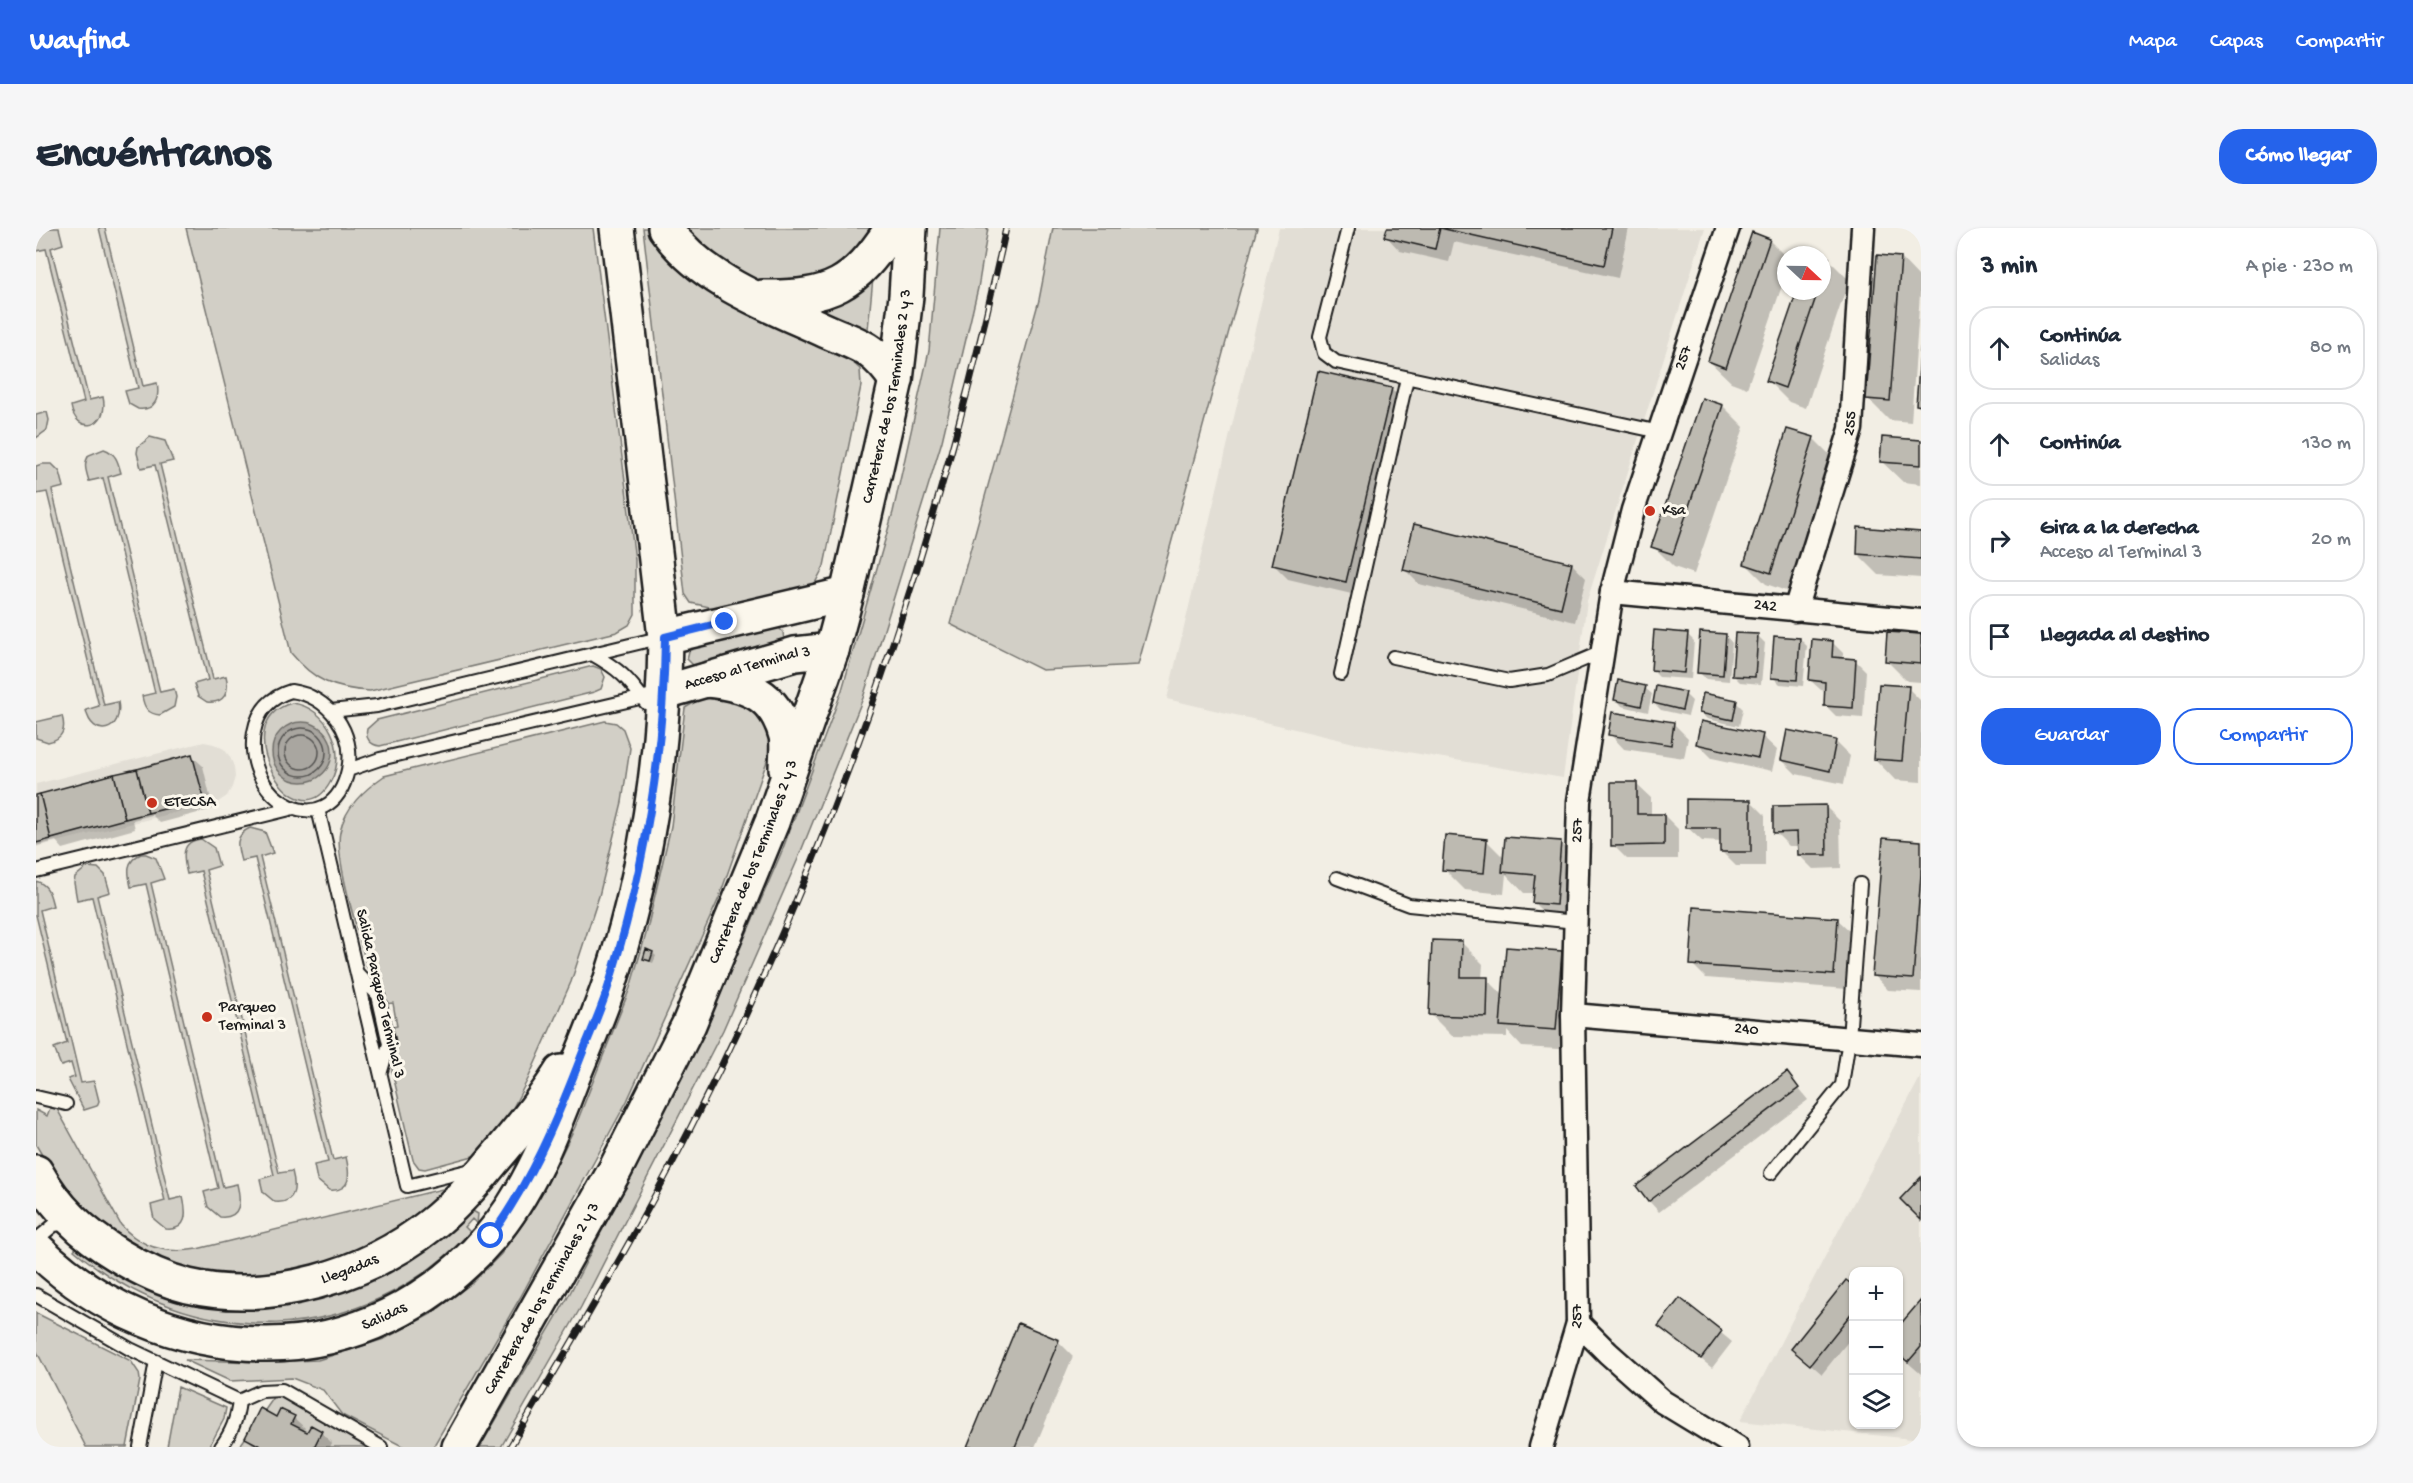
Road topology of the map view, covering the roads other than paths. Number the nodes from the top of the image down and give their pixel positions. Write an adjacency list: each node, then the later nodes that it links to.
1 (617, 228): 16 (main road)
2 (665, 228): 8 (main road)
3 (892, 228): 8 (main road)
4 (910, 228): 10 (main road, Carretera de los Terminales 2 y 3)
5 (1348, 228): 9 (lane)
6 (1728, 228): 11 (street, 257)
7 (1863, 228): 14 (street, 255)
8 (755, 297): 10 (main road)
9 (1407, 378): 11 (lane); 21 (lane)
10 (896, 380): 13 (main road, Carretera de los Terminales 2 y 3)
11 (1660, 432): 12 (street, 257)
12 (1612, 592): 14 (street, 242); 18 (street, 257)
13 (847, 594): 16 (main road); 17 (main road, Carretera de los Terminales 2 y 3)
14 (1795, 610): 15 (street, 242)
15 (1921, 621)
16 (665, 637): 19 (lane); 23 (main road)
17 (832, 650): 22 (main road, Acceso al Terminal 3); 26 (main road, Carretera de los Terminales 2 y 3)
18 (1602, 652): 20 (lane); 32 (street, 257)
19 (592, 654): 23 (lane); 24 (lane)
20 (1393, 657)
21 (1341, 674)
22 (707, 680): 23 (main road, Acceso al Terminal 3); 26 (main road)
23 (656, 704): 25 (lane); 34 (main road)
24 (331, 711): 25 (lane); 27 (lane)
25 (348, 770): 28 (lane)
26 (785, 785): 51 (main road, Carretera de los Terminales 2 y 3)
27 (295, 808): 28 (lane); 29 (lane)
28 (318, 809): 39 (lane, Salida Parqueo Terminal 3)
29 (36, 871)
30 (1337, 878): 32 (lane)
31 (1860, 884): 35 (lane)
32 (1576, 922): 33 (street, 257)
33 (1573, 1015): 35 (street, 240); 45 (street, 257)
34 (596, 1017): 39 (main road, Llegadas); 43 (main road, Salidas)
35 (1850, 1039): 36 (street, 240); 40 (lane)
36 (1921, 1045)
37 (36, 1097): 38 (lane)
38 (66, 1104)
39 (502, 1150): 42 (main road, Llegadas)
40 (1771, 1173)
41 (43, 1184): 42 (main road, Llegadas); 43 (lane)
42 (75, 1223): 43 (lane)
43 (38, 1240)
44 (36, 1295): 46 (lane)
45 (1578, 1323): 52 (street, 257); 53 (street)
46 (156, 1361): 47 (lane); 48 (lane)
47 (239, 1401): 49 (lane); 50 (lane)
48 (140, 1447)
49 (221, 1447)
50 (381, 1447)
51 (459, 1447)
52 (1541, 1447)
53 (1737, 1447)

